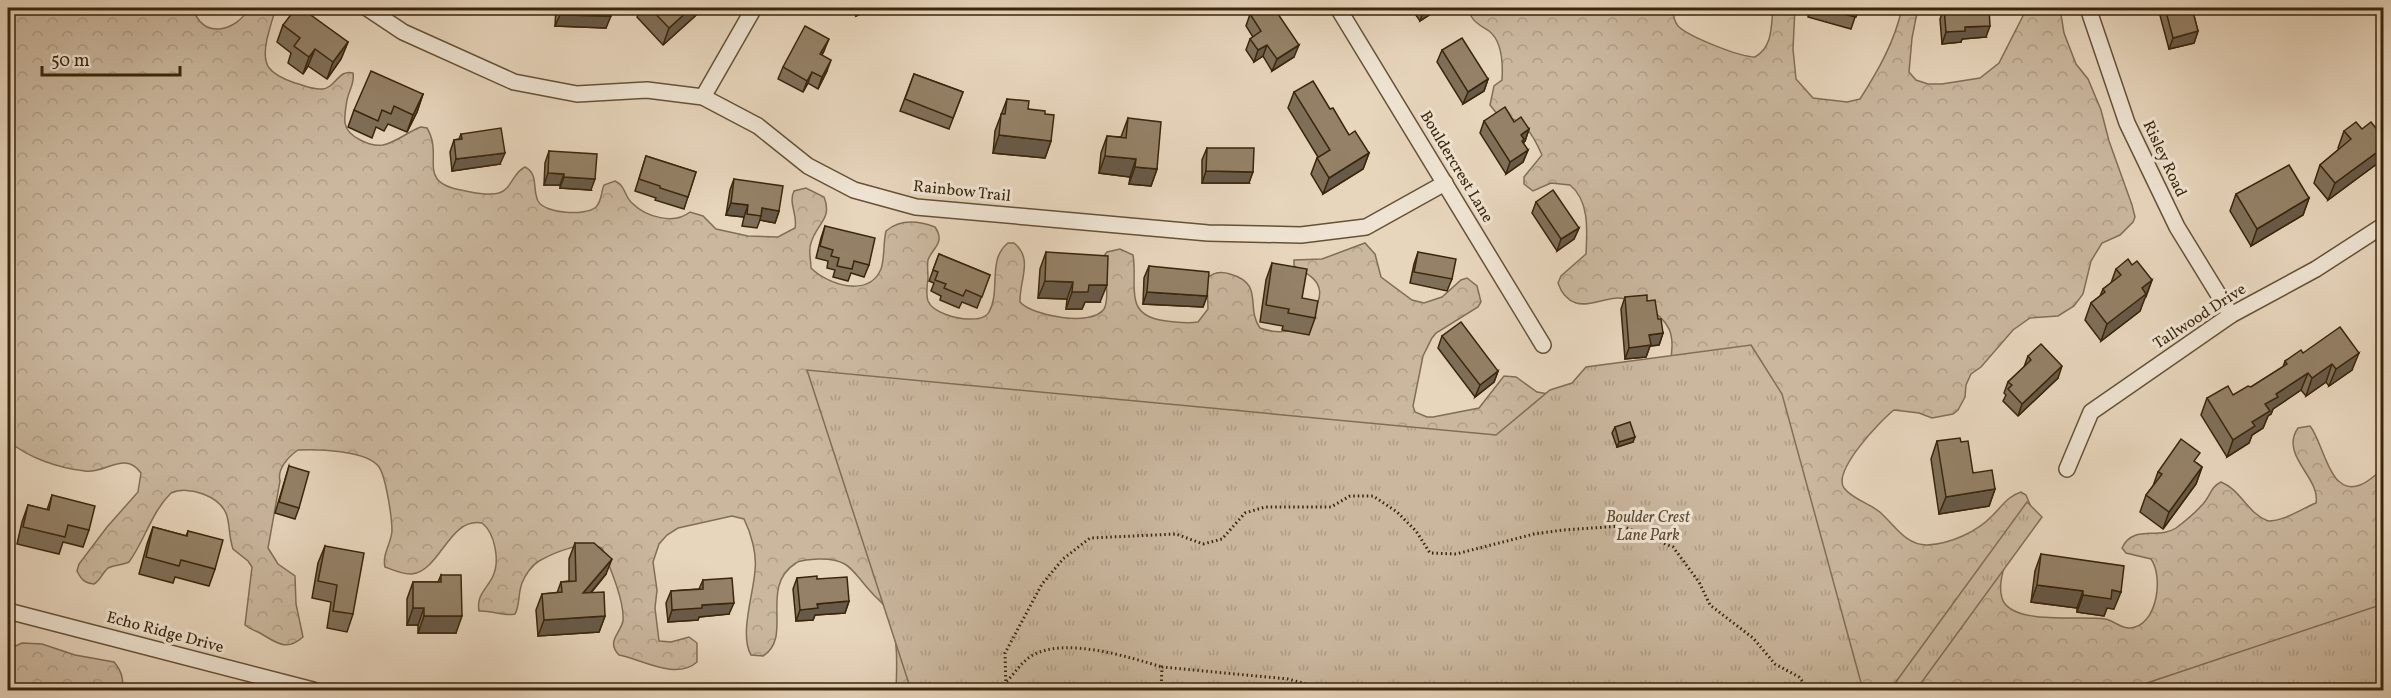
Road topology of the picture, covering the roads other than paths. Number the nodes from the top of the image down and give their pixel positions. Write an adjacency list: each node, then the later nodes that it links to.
1 (367, 8): 5 (street, Rainbow Trail)
2 (754, 8): 5 (street)
3 (1338, 8): 6 (street, Bouldercrest Lane)
4 (2088, 8): 8 (street, Risley Road)
5 (703, 97): 6 (street, Rainbow Trail)
6 (1445, 183): 9 (street, Bouldercrest Lane)
7 (2384, 225): 8 (street, Tallwood Drive)
8 (2232, 315): 10 (street, Tallwood Drive)
9 (1543, 345)
10 (2067, 469)
11 (8, 610): 12 (street, Echo Ridge Drive)
12 (313, 690)

